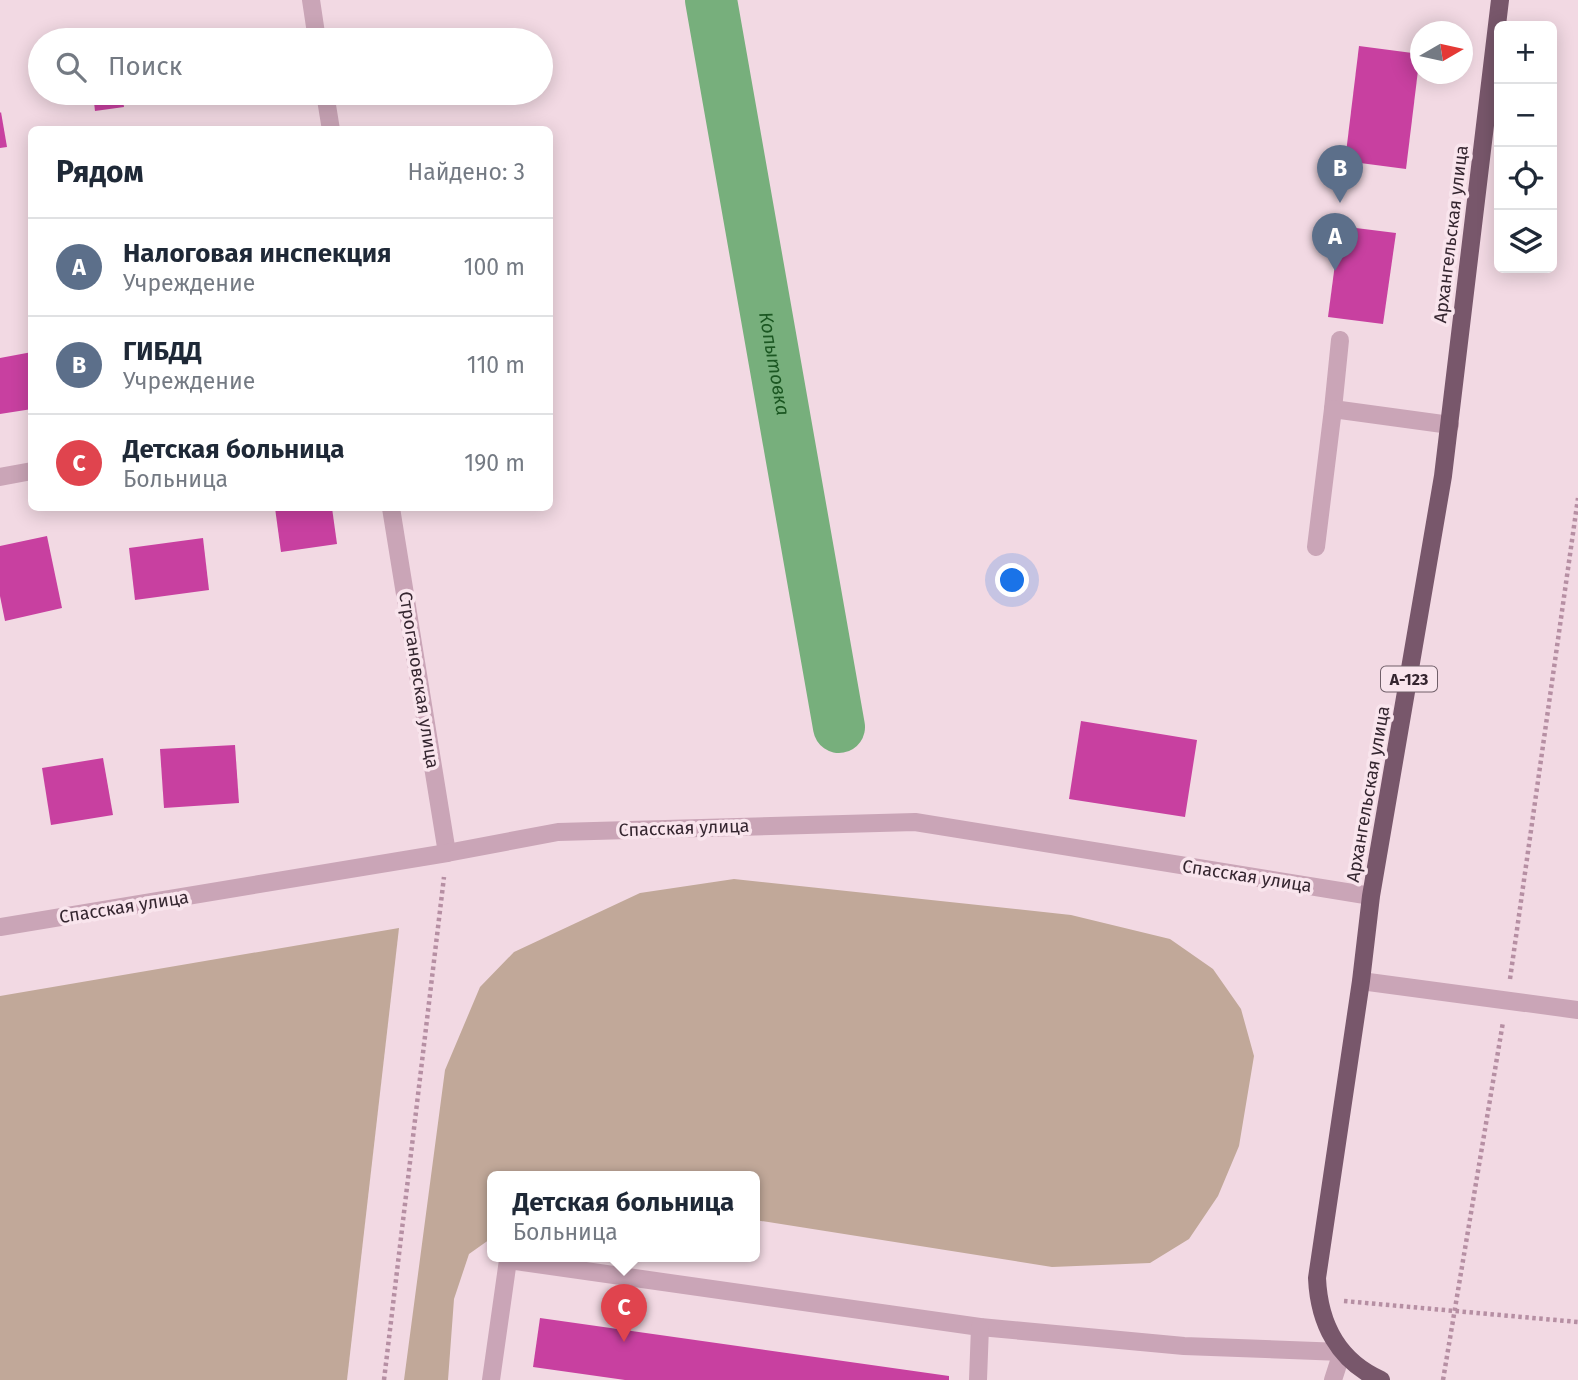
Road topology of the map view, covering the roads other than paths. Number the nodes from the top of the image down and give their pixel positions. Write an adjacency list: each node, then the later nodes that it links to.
1 (311, 0): 3 (street)
2 (1500, 0): 8 (main road, Архангельская улица / А-123)
3 (315, 28)
4 (327, 105): 5 (street)
5 (330, 126)
6 (1340, 340): 7 (street)
7 (1333, 409): 8 (street); 12 (street)
8 (1450, 425): 14 (main road, Архангельская улица / А-123)
9 (28, 472): 10 (street)
10 (0, 477)
11 (391, 511): 13 (street, Строгановская улица)
12 (1317, 547)
13 (447, 853): 14 (street, Спасская улица); 15 (street, Спасская улица)
14 (1371, 896): 16 (main road, Архангельская улица / А-123)
15 (0, 927)
16 (1361, 981): 17 (street); 21 (main road, Архангельская улица / А-123)
17 (1578, 1010)
18 (508, 1262): 22 (street)
19 (522, 1262): 20 (street)
20 (980, 1328): 21 (street); 23 (street)
21 (1342, 1352): 24 (street); 25 (main road, А-123)
22 (491, 1380)
23 (978, 1380)
24 (1333, 1380)
25 (1381, 1380)

